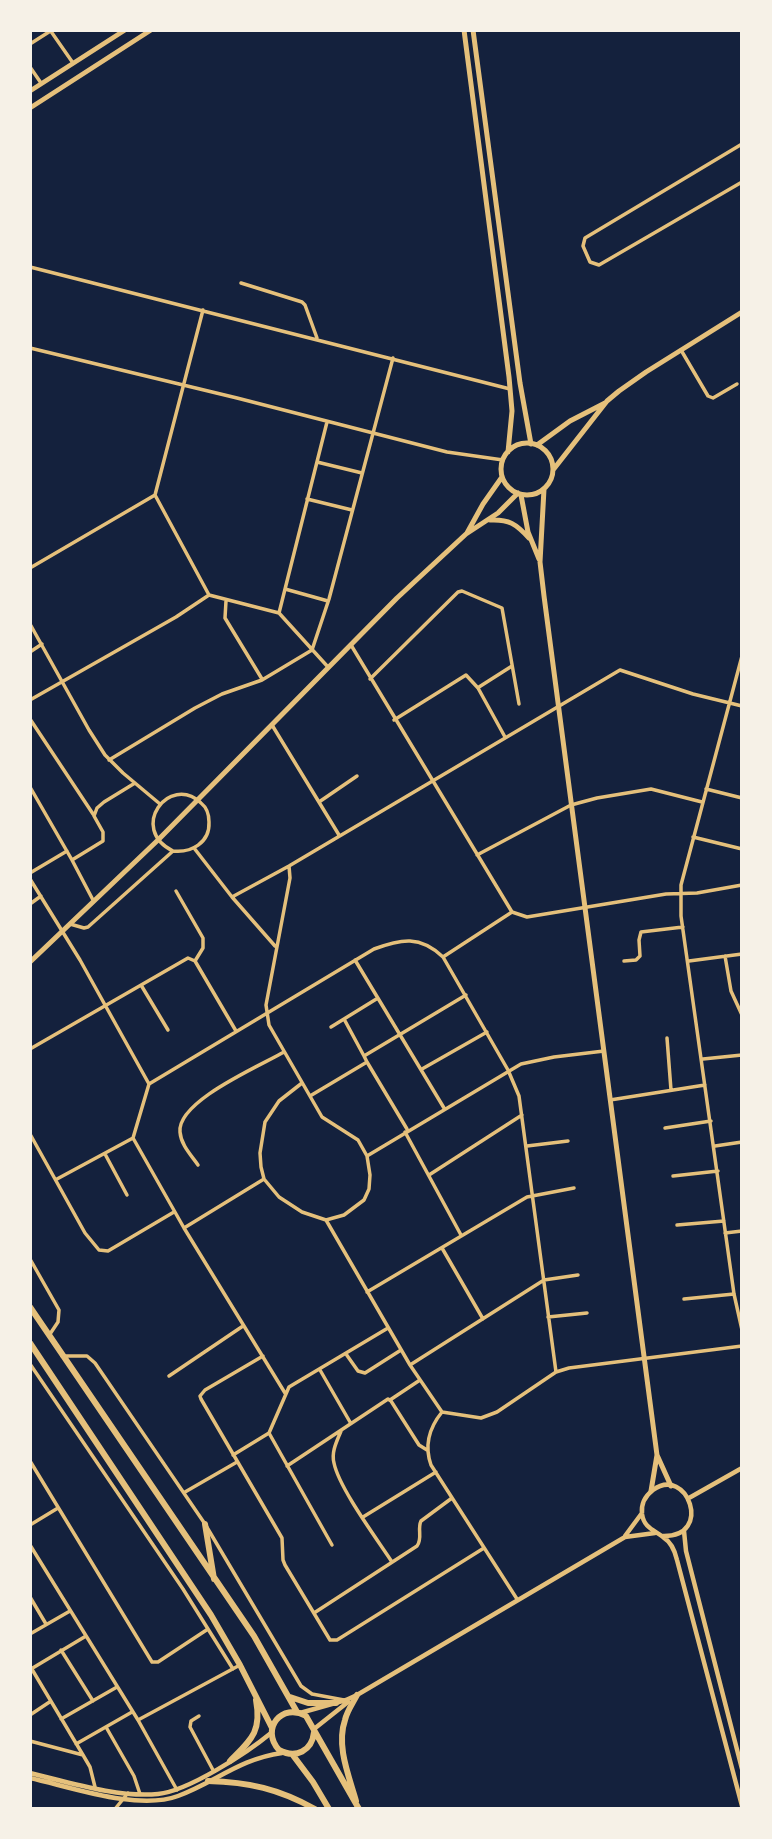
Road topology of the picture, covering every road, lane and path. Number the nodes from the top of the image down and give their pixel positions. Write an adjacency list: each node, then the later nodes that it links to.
1 (51, 30): 6 (street); 7 (street)
2 (125, 30): 7 (street)
3 (151, 30): 11 (street)
4 (464, 30): 24 (main road)
5 (473, 30): 28 (main road)
6 (30, 44)
7 (73, 63): 9 (street)
8 (30, 67): 9 (street)
9 (41, 83): 10 (street)
10 (30, 91)
11 (30, 108)
12 (742, 145): 13 (street)
13 (742, 182)
14 (30, 267): 16 (street)
15 (241, 283): 18 (street)
16 (203, 310): 18 (street); 23 (street)
17 (742, 312): 20 (main road)
18 (317, 339): 21 (street)
19 (30, 348): 23 (street)
20 (681, 350): 22 (street); 25 (main road)
21 (393, 358): 24 (street); 27 (street)
22 (737, 384)
23 (184, 386): 26 (street); 37 (street)
24 (510, 389): 29 (main road)
25 (607, 401): 28 (main road); 32 (main road)
26 (327, 422): 27 (street); 31 (street)
27 (372, 433): 30 (street); 33 (street)
28 (534, 445): 29 (main road); 32 (main road)
29 (508, 452): 30 (main road)
30 (503, 460): 34 (main road)
31 (317, 462): 33 (street); 38 (street)
32 (553, 470): 35 (main road)
33 (362, 473): 39 (street)
34 (502, 477): 36 (main road); 41 (main road)
35 (544, 489): 36 (main road); 43 (main road)
36 (519, 494): 40 (main road); 42 (main road)
37 (155, 495): 44 (street); 46 (street)
38 (307, 499): 39 (street); 45 (street)
39 (352, 510): 48 (street)
40 (488, 520): 41 (main road); 42 (main road)
41 (466, 534): 52 (main road)
42 (531, 540): 43 (main road)
43 (540, 562): 66 (main road)
44 (30, 568)
45 (285, 589): 48 (street); 49 (street)
46 (209, 595): 47 (street); 60 (street)
47 (226, 601): 49 (street); 61 (street)
48 (328, 601): 53 (street)
49 (279, 613): 53 (street)
50 (30, 624): 51 (street)
51 (42, 644): 54 (street); 60 (street)
52 (351, 645): 58 (main road); 59 (street)
53 (312, 650): 58 (street); 61 (street)
54 (30, 652)
55 (742, 656): 56 (street)
56 (741, 665): 64 (street)
57 (512, 666): 59 (street); 62 (street); 65 (street)
58 (328, 667): 70 (main road)
59 (370, 679): 69 (street)
60 (63, 680): 63 (street); 72 (street)
61 (262, 680): 72 (street)
62 (478, 688): 69 (street); 71 (street)
63 (30, 700)
64 (730, 703): 66 (street); 67 (street); 77 (street)
65 (519, 704)
66 (559, 706): 71 (street); 83 (main road)
67 (742, 706)
68 (30, 719): 84 (street)
69 (394, 720): 74 (street)
70 (272, 725): 79 (main road); 80 (street)
71 (505, 737): 74 (street)
72 (109, 760): 75 (street)
73 (357, 776): 80 (street)
74 (432, 780): 85 (street); 92 (street)
75 (135, 783): 82 (street); 84 (street)
76 (30, 787): 91 (street)
77 (706, 789): 78 (street); 81 (street)
78 (742, 798)
79 (197, 800): 82 (street); 87 (main road); 88 (street)
80 (319, 802): 85 (street)
81 (702, 802): 83 (street); 86 (street)
82 (160, 804): 87 (street)
83 (571, 804): 92 (street); 104 (main road)
84 (94, 816): 93 (street)
85 (339, 835): 94 (street)
86 (693, 837): 89 (street); 99 (street)
87 (158, 840): 90 (street); 102 (main road)
88 (194, 848): 90 (street); 101 (street)
89 (742, 849)
90 (173, 850): 106 (street)
91 (66, 852): 93 (street); 95 (street)
92 (477, 855): 105 (street)
93 (72, 860): 102 (street)
94 (289, 866): 101 (street); 109 (street)
95 (30, 873)
96 (30, 879): 100 (street)
97 (742, 885): 99 (street)
98 (176, 891): 114 (street)
99 (680, 894): 104 (street); 107 (street)
100 (41, 896): 103 (street); 108 (street)
101 (232, 897): 109 (street)
102 (93, 900): 106 (main road)
103 (30, 904)
104 (585, 908): 105 (street); 132 (main road)
105 (512, 912): 112 (street)
106 (69, 924): 108 (main road)
107 (683, 927): 115 (street); 116 (street)
108 (63, 931): 117 (main road); 121 (street)
109 (276, 946): 122 (street)
110 (742, 954): 111 (street)
111 (725, 956): 116 (street); 123 (street)
112 (443, 957): 113 (street); 119 (street)
113 (355, 960): 120 (street); 122 (street)
114 (195, 961): 118 (street); 127 (street)
115 (624, 961)
116 (689, 961): 136 (street)
117 (30, 962)
118 (141, 985): 121 (street); 126 (street)
119 (466, 995): 128 (street); 129 (street)
120 (378, 998): 124 (street); 129 (street)
121 (106, 1006): 131 (street); 141 (street)
122 (267, 1014): 127 (street); 133 (street)
123 (742, 1015)
124 (344, 1019): 125 (street); 135 (street)
125 (331, 1027)
126 (168, 1030)
127 (236, 1031): 141 (street)
128 (487, 1032): 138 (street); 139 (street)
129 (400, 1034): 135 (street); 138 (street)
130 (667, 1038): 143 (street)
131 (30, 1049)
132 (604, 1051): 139 (street); 145 (main road)
133 (285, 1052): 140 (street); 159 (street)
134 (742, 1055): 136 (street)
135 (364, 1056): 137 (street)
136 (702, 1059): 142 (street)
137 (367, 1062): 144 (street); 150 (street)
138 (422, 1069): 146 (street)
139 (508, 1070): 146 (street); 147 (street)
140 (302, 1083): 144 (street); 164 (street)
141 (149, 1084): 152 (street)
142 (706, 1085): 143 (street); 148 (street)
143 (671, 1090): 145 (street)
144 (310, 1096): 158 (street)
145 (610, 1100): 197 (main road)
146 (444, 1108): 150 (street)
147 (522, 1115): 155 (street); 161 (street)
148 (711, 1121): 149 (street); 156 (street)
149 (665, 1128)
150 (407, 1131): 158 (street); 161 (street)
151 (30, 1134): 163 (street)
152 (133, 1138): 157 (street); 168 (street)
153 (568, 1142): 155 (street)
154 (742, 1142): 156 (street)
155 (527, 1146): 167 (street)
156 (715, 1146): 160 (street)
157 (105, 1154): 163 (street); 166 (street)
158 (367, 1156): 169 (street)
159 (198, 1165)
160 (718, 1171): 162 (street); 170 (street)
161 (429, 1175): 175 (street)
162 (673, 1176)
163 (57, 1179): 168 (street)
164 (264, 1179): 169 (street); 172 (street)
165 (574, 1188): 167 (street)
166 (127, 1195)
167 (534, 1195): 175 (street); 179 (street)
168 (174, 1212): 172 (street)
169 (326, 1220): 180 (street)
170 (724, 1221): 171 (street); 174 (street)
171 (677, 1225)
172 (184, 1228): 187 (street)
173 (742, 1231): 174 (street)
174 (725, 1233): 181 (street)
175 (462, 1236): 176 (street)
176 (442, 1248): 180 (street); 186 (street)
177 (30, 1259): 190 (street)
178 (578, 1275): 179 (street)
179 (544, 1280): 185 (street); 186 (street)
180 (367, 1292): 188 (street)
181 (734, 1294): 182 (street); 189 (street)
182 (684, 1300)
183 (30, 1307): 190 (main road)
184 (587, 1313): 185 (street)
185 (548, 1317): 201 (street)
186 (483, 1319): 199 (street)
187 (243, 1326): 196 (street); 202 (street)
188 (387, 1328): 193 (street); 194 (street)
189 (742, 1330)
190 (49, 1335): 195 (main road)
191 (30, 1343): 248 (main road)
192 (742, 1346): 197 (street)
193 (401, 1350): 194 (street); 199 (street)
194 (346, 1354): 200 (street)
195 (62, 1356): 220 (street); 238 (main road)
196 (263, 1356): 204 (street); 211 (street)
197 (644, 1358): 201 (street); 212 (main road)
198 (30, 1364): 244 (street)
199 (410, 1364): 203 (street)
200 (320, 1369): 204 (street); 207 (street)
201 (556, 1372): 206 (street)
202 (169, 1376)
203 (421, 1380): 205 (street); 206 (street)
204 (285, 1393): 209 (street)
205 (390, 1400): 207 (street); 210 (street)
206 (442, 1412): 210 (street)
207 (350, 1422): 208 (street)
208 (342, 1429): 215 (street); 225 (street)
209 (269, 1433): 211 (street); 215 (street)
210 (427, 1450): 217 (street)
211 (233, 1455): 214 (street)
212 (657, 1455): 218 (main road); 219 (main road)
213 (30, 1461): 223 (street)
214 (237, 1462): 220 (street); 242 (street)
215 (288, 1466): 233 (street)
216 (742, 1468): 221 (street)
217 (436, 1472): 222 (street); 225 (street)
218 (671, 1486): 219 (street); 221 (street)
219 (652, 1491): 224 (street)
220 (184, 1492): 226 (street)
221 (689, 1498): 228 (street)
222 (452, 1499): 234 (street); 237 (street)
223 (58, 1508): 227 (street); 244 (street)
224 (642, 1513): 229 (street); 231 (street)
225 (363, 1517): 237 (street)
226 (205, 1524): 238 (main road); 254 (street)
227 (30, 1525)
228 (684, 1530): 230 (street); 272 (street)
229 (655, 1533): 230 (street); 231 (street)
230 (663, 1536): 280 (street)
231 (625, 1537): 240 (street)
232 (30, 1545): 235 (street)
233 (332, 1545)
234 (484, 1548): 240 (street); 242 (street)
235 (37, 1557): 236 (street); 241 (street)
236 (30, 1561)
237 (392, 1562): 242 (street)
238 (214, 1580): 253 (main road)
239 (30, 1597): 243 (street)
240 (517, 1599): 252 (street)
241 (70, 1611): 243 (street); 246 (street)
242 (314, 1613)
243 (46, 1624): 245 (street)
244 (208, 1629): 248 (street)
245 (30, 1634)
246 (86, 1636): 247 (street); 250 (street)
247 (61, 1650): 249 (street); 256 (street)
248 (237, 1667): 251 (main road); 263 (street)
249 (31, 1670): 255 (street)
250 (117, 1686): 256 (street); 258 (street)
251 (254, 1691): 265 (main road); 271 (main road)
252 (357, 1695): 254 (street); 266 (street); 284 (main road)
253 (289, 1697): 257 (main road); 259 (main road)
254 (346, 1700): 257 (street)
255 (51, 1701): 260 (street); 262 (street)
256 (93, 1701): 262 (street)
257 (336, 1703): 259 (street)
258 (132, 1712): 263 (street); 264 (street)
259 (299, 1712): 265 (main road); 266 (main road)
260 (30, 1714)
261 (199, 1716): 273 (street)
262 (61, 1718): 268 (street)
263 (138, 1720): 277 (street)
264 (107, 1727): 268 (street); 278 (street)
265 (272, 1730): 269 (main road); 271 (street)
266 (314, 1730): 269 (main road); 284 (main road)
267 (30, 1741): 270 (street)
268 (76, 1744): 270 (street)
269 (288, 1753): 275 (street); 283 (main road)
270 (83, 1755): 276 (street)
271 (230, 1761): 273 (street)
272 (742, 1769)
273 (214, 1770): 277 (street)
274 (30, 1776): 276 (street); 279 (street)
275 (208, 1781): 279 (street); 282 (main road)
276 (95, 1787): 279 (street)
277 (177, 1790): 278 (street)
278 (140, 1794): 279 (street)
279 (127, 1796): 281 (street)
280 (742, 1806)
281 (116, 1809)
282 (315, 1809)
283 (329, 1809)
284 (359, 1809)

